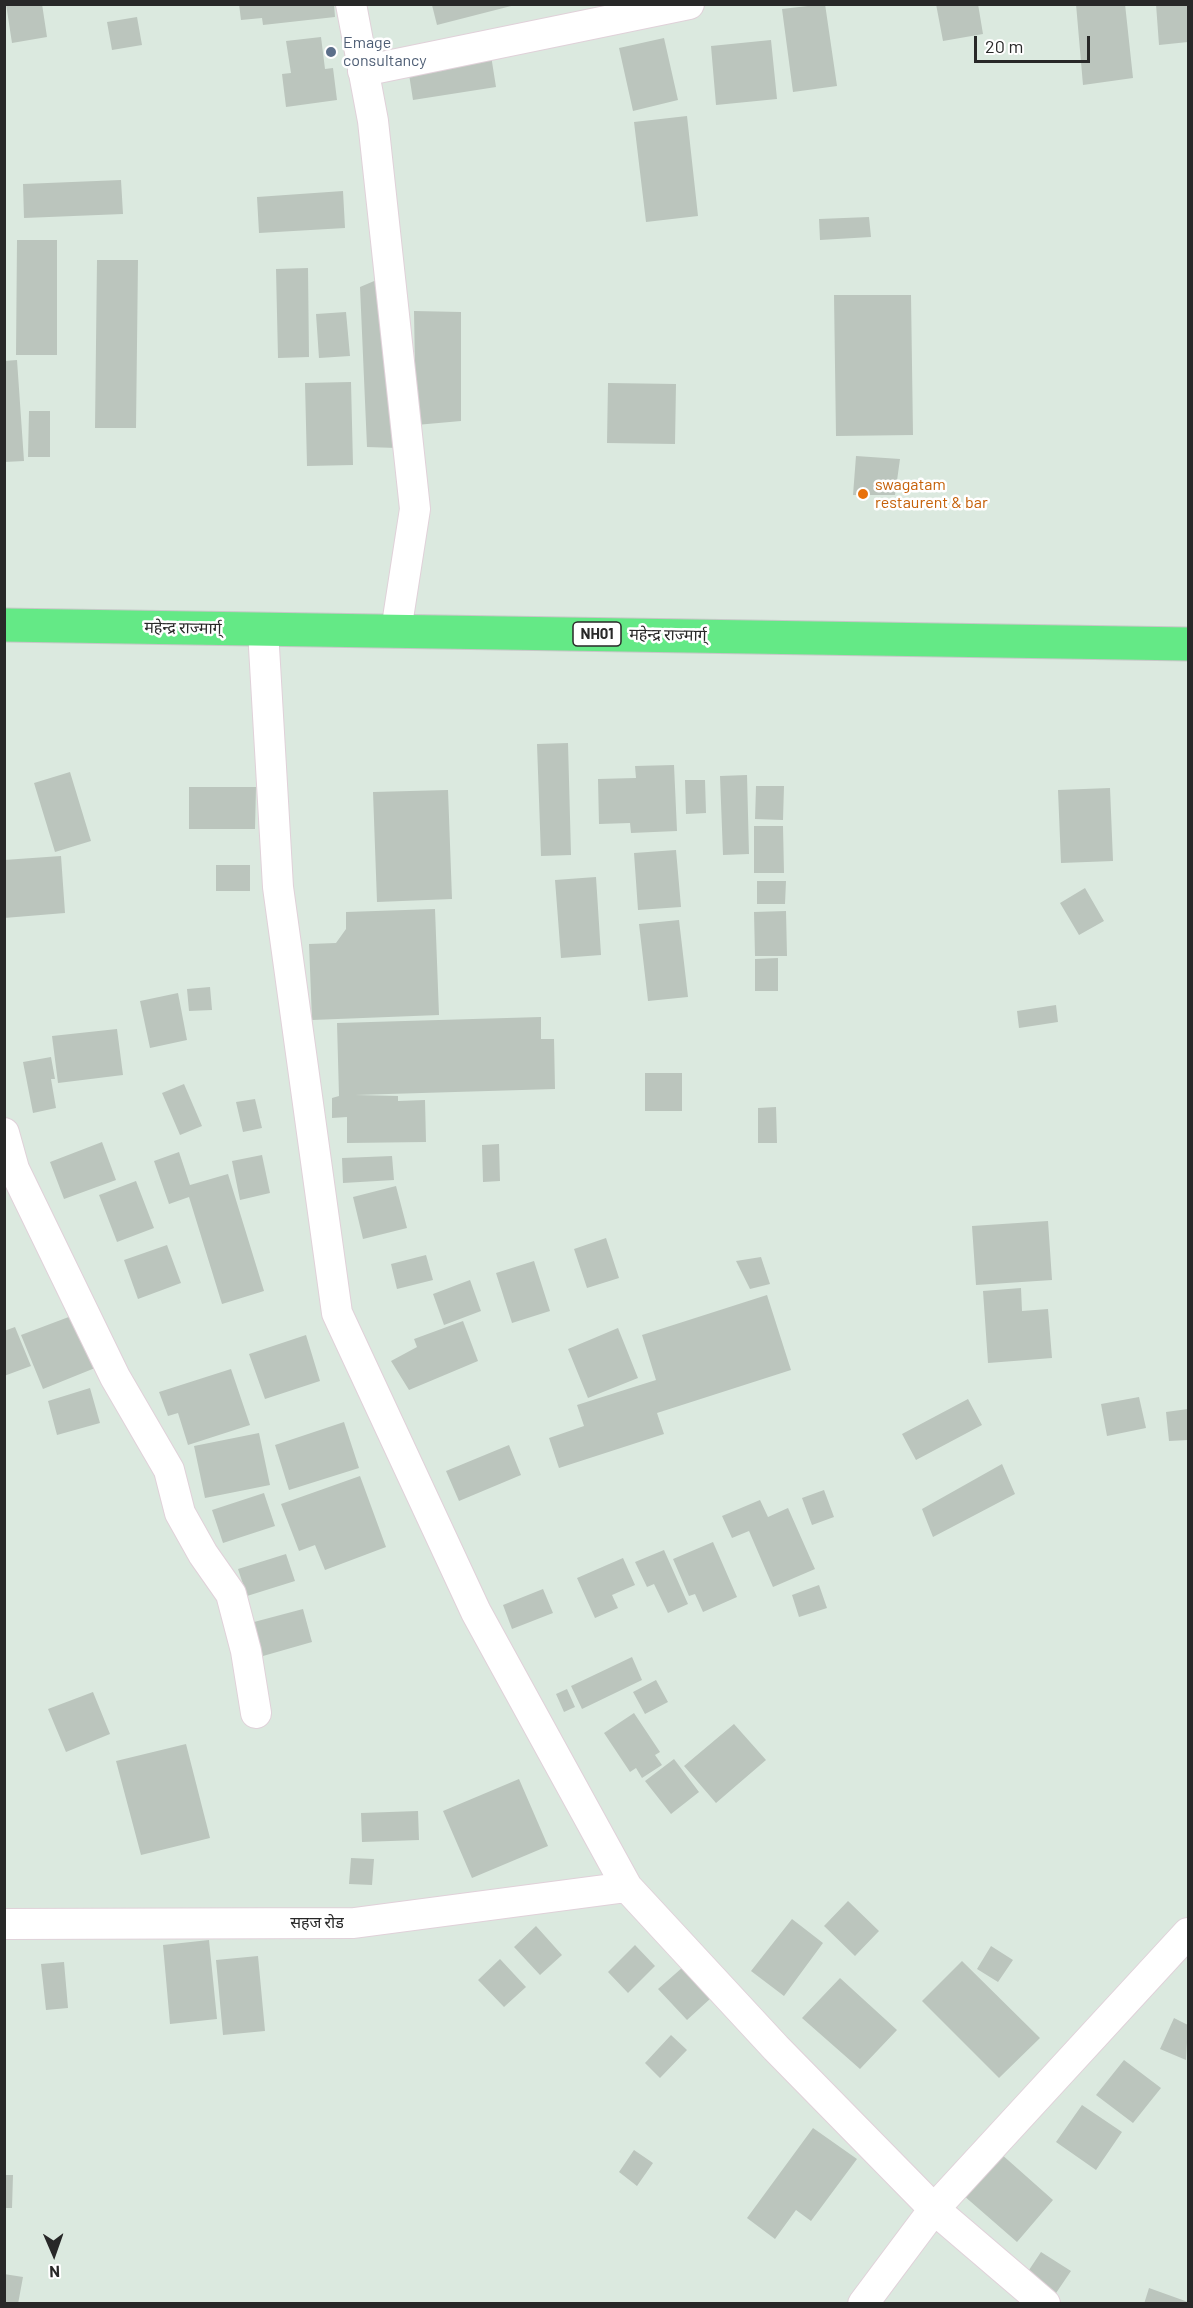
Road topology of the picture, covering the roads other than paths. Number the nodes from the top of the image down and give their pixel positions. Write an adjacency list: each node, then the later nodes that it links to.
1 (351, 4): 3 (street)
2 (689, 4): 3 (street)
3 (363, 71): 6 (street)
4 (4, 625): 5 (highway, महेन्द्र राज्मार्ग् / NH01)
5 (263, 630): 6 (highway, महेन्द्र राज्मार्ग् / NH01); 10 (street)
6 (396, 631): 7 (highway, महेन्द्र राज्मार्ग् / NH01)
7 (1188, 644)
8 (4, 1133): 9 (street)
9 (255, 1713)
10 (627, 1887): 11 (street, सहज रोड); 13 (street)
11 (4, 1924)
12 (1188, 1933): 13 (street)
13 (934, 2209): 14 (street); 15 (street)
14 (863, 2304)
15 (1045, 2304)

